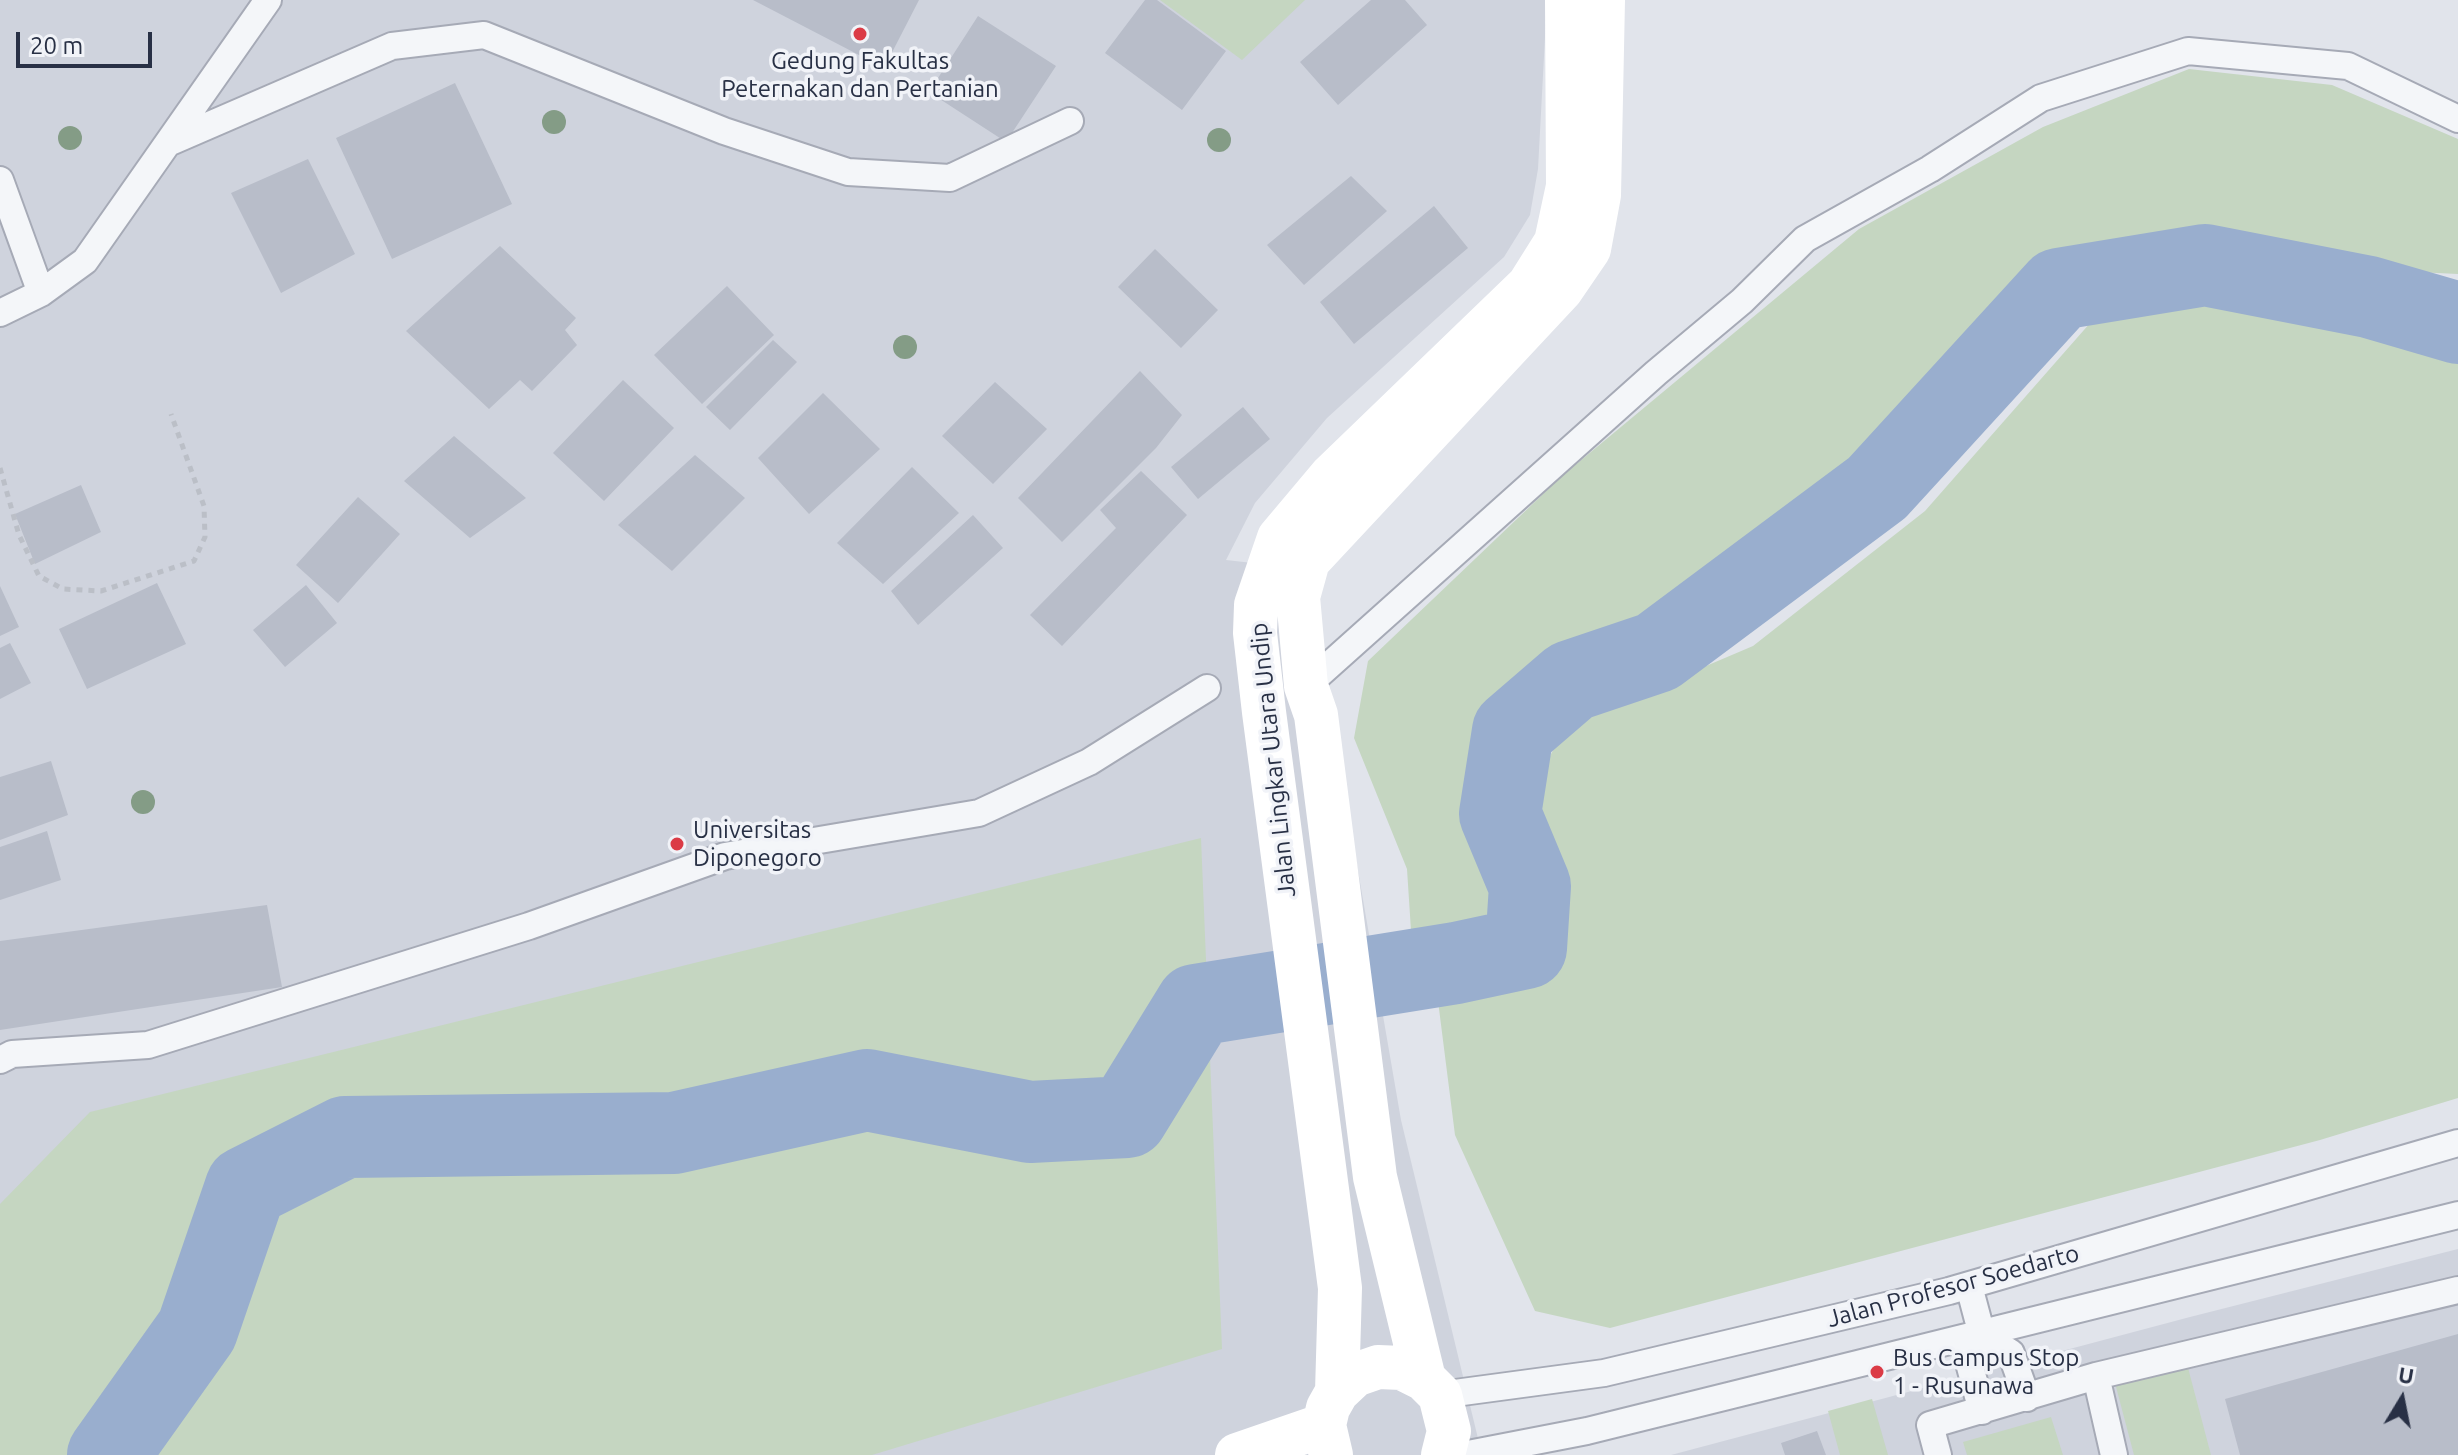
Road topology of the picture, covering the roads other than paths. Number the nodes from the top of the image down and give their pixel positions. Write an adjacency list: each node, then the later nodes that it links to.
1 (268, 0): 6 (lane)
2 (1567, 0): 10 (street, Jalan Lingkar Utara Undip)
3 (1603, 0): 11 (street, Jalan Lingkar Utara Undip)
4 (2458, 119): 13 (lane)
5 (1070, 121): 6 (lane)
6 (168, 143): 8 (lane)
7 (1, 188): 8 (lane)
8 (41, 293): 9 (lane)
9 (0, 313)
10 (1255, 633): 11 (street); 24 (street, Jalan Lingkar Utara Undip)
11 (1302, 642): 13 (street, Jalan Lingkar Utara Undip)
12 (1207, 688): 14 (lane)
13 (1311, 700): 21 (street, Jalan Lingkar Utara Undip)
14 (0, 1060)
15 (2458, 1143): 17 (lane, Jalan Profesor Soedarto)
16 (2458, 1215): 19 (lane)
17 (1969, 1286): 19 (lane); 21 (lane, Jalan Profesor Soedarto)
18 (2458, 1290): 20 (lane)
19 (1982, 1335): 22 (lane); 23 (lane); 27 (lane)
20 (2096, 1376): 22 (lane); 29 (lane)
21 (1432, 1387): 24 (street); 26 (street, Jalan Lingkar Utara Undip)
22 (2027, 1398): 23 (lane)
23 (1982, 1411): 28 (lane)
24 (1330, 1424): 25 (street)
25 (1237, 1455)
26 (1443, 1455)
27 (1463, 1455)
28 (1938, 1455)
29 (2114, 1455)

